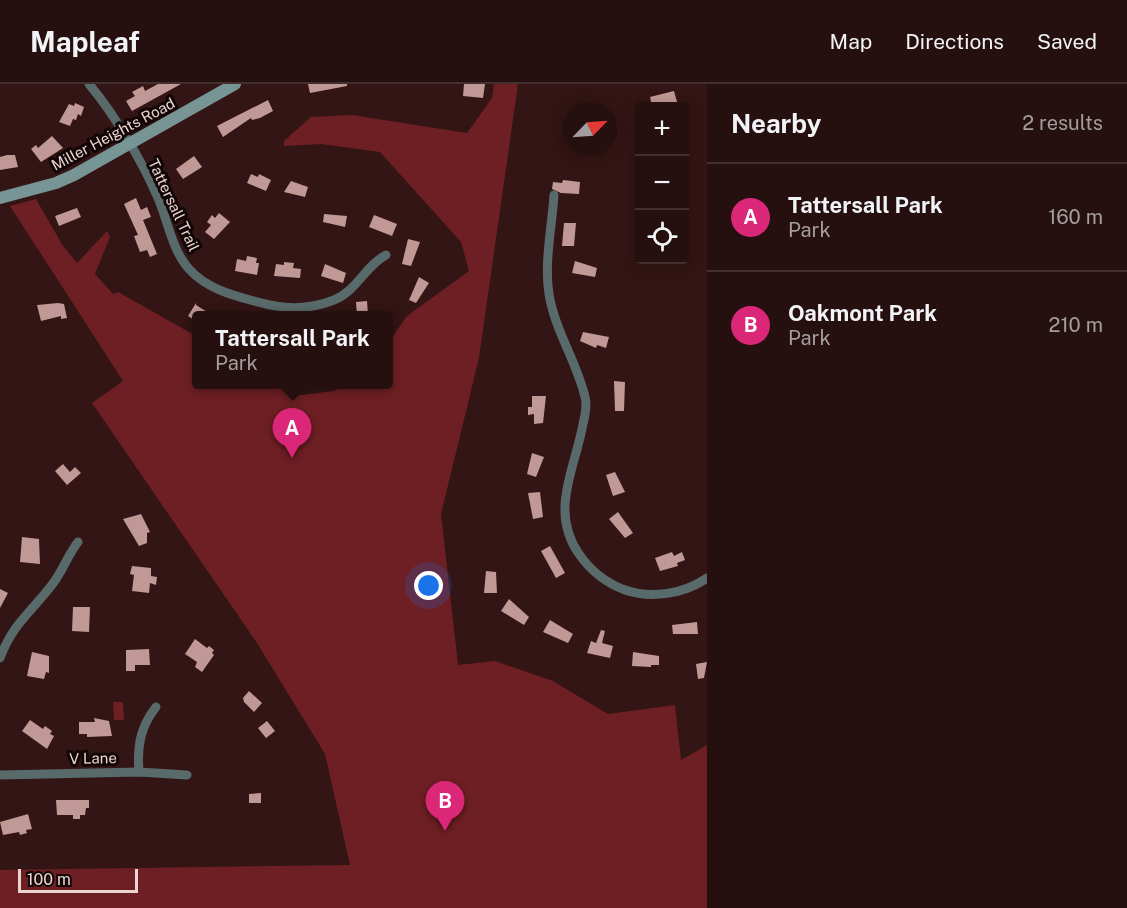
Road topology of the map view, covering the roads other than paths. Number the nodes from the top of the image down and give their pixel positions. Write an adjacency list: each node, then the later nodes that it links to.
1 (89, 84): 3 (street, Tattersall Trail)
2 (235, 84): 3 (street, Miller Heights Road)
3 (128, 144): 5 (street, Miller Heights Road); 6 (street, Tattersall Trail)
4 (554, 195): 8 (street)
5 (0, 198)
6 (386, 255)
7 (78, 542): 9 (street)
8 (707, 578)
9 (0, 658)
10 (156, 707): 11 (street)
11 (139, 772): 12 (street, V Lane); 13 (street, V Lane)
12 (0, 775)
13 (187, 775)

